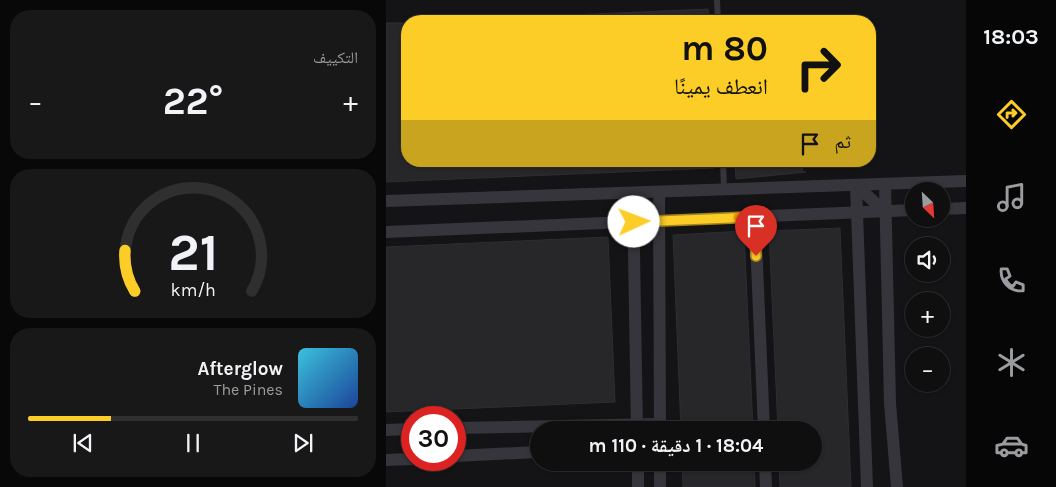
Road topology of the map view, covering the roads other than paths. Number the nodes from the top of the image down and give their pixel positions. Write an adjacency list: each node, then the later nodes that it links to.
1 (717, 0): 2 (lane)
2 (718, 15)
3 (723, 167): 7 (lane)
4 (966, 181): 5 (street)
5 (885, 184): 6 (street); 14 (street)
6 (856, 185): 7 (street); 14 (street); 15 (street)
7 (724, 190): 8 (street)
8 (659, 192): 9 (street); 17 (street)
9 (633, 193): 10 (street); 18 (street)
10 (386, 201)
11 (966, 208): 12 (street)
12 (950, 209)
13 (905, 211): 14 (street)
14 (885, 212): 15 (street); 38 (street)
15 (857, 213): 16 (street); 37 (street)
16 (755, 217): 17 (street); 22 (street)
17 (659, 221): 18 (street); 21 (street)
18 (634, 222): 19 (street); 20 (street)
19 (386, 232)
20 (637, 421)
21 (660, 421)
22 (764, 421)
23 (466, 428): 24 (street)
24 (530, 428)
25 (386, 430): 26 (street)
26 (401, 430)
27 (530, 452): 28 (street)
28 (466, 455)
29 (401, 459): 30 (street)
30 (386, 460)
31 (638, 471): 34 (street)
32 (660, 471): 35 (street)
33 (765, 471): 36 (street)
34 (638, 487)
35 (660, 487)
36 (766, 487)
37 (867, 487)
38 (896, 487)

